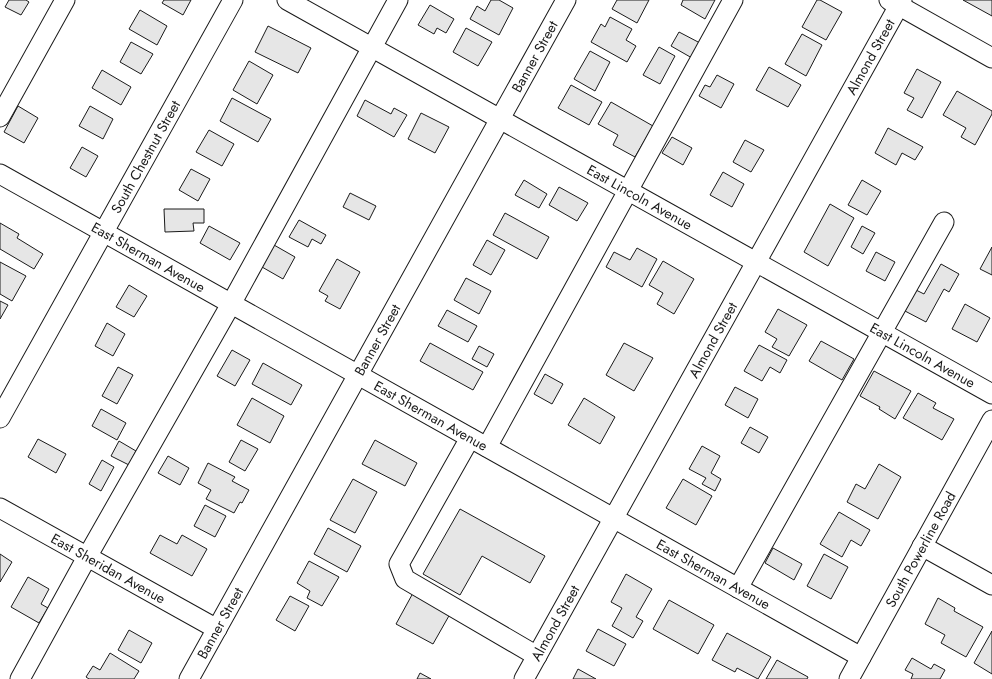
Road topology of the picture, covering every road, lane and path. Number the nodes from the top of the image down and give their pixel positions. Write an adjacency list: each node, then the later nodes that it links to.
1 (65, 0): 10 (street)
2 (233, 0): 15 (street, South Chestnut Street)
3 (287, 0): 8 (street, East Lincoln Avenue)
4 (398, 0): 8 (street)
5 (566, 0): 11 (street, Banner Street)
6 (733, 0): 13 (street)
7 (896, 2): 9 (street); 16 (street, Almond Street)
8 (372, 47): 11 (street, East Lincoln Avenue); 17 (street)
9 (992, 58)
10 (0, 117)
11 (500, 119): 13 (street, East Lincoln Avenue); 19 (street, Banner Street)
12 (0, 174): 15 (street, East Sherman Avenue)
13 (628, 191): 16 (street, East Lincoln Avenue); 24 (street)
14 (944, 222): 18 (street)
15 (104, 233): 17 (street, East Sherman Avenue); 21 (street, South Chestnut Street)
16 (756, 262): 18 (street, East Lincoln Avenue); 26 (street, Almond Street)
17 (231, 304): 19 (street, East Sherman Avenue); 28 (street)
18 (882, 332): 20 (street, East Lincoln Avenue); 30 (street)
19 (359, 375): 23 (street, East Sherman Avenue); 31 (street, Banner Street)
20 (992, 394)
21 (0, 418)
22 (992, 420): 27 (street, South Powerline Road)
23 (470, 438): 24 (street, East Sherman Avenue); 32 (street)
24 (488, 448): 26 (street, East Sherman Avenue)
25 (0, 508): 28 (street, East Sheridan Avenue)
26 (613, 518): 30 (street, East Sherman Avenue); 32 (street, Almond Street)
27 (922, 546): 29 (street); 33 (street, South Powerline Road)
28 (87, 557): 31 (street, East Sheridan Avenue); 34 (street)
29 (992, 585)
30 (738, 588): 33 (street, East Sherman Avenue)
31 (217, 629): 35 (street, Banner Street)
32 (537, 656): 36 (street, Almond Street)
33 (861, 657): 37 (street, South Powerline Road)
34 (20, 679)
35 (189, 679)
36 (524, 679)
37 (849, 679)

